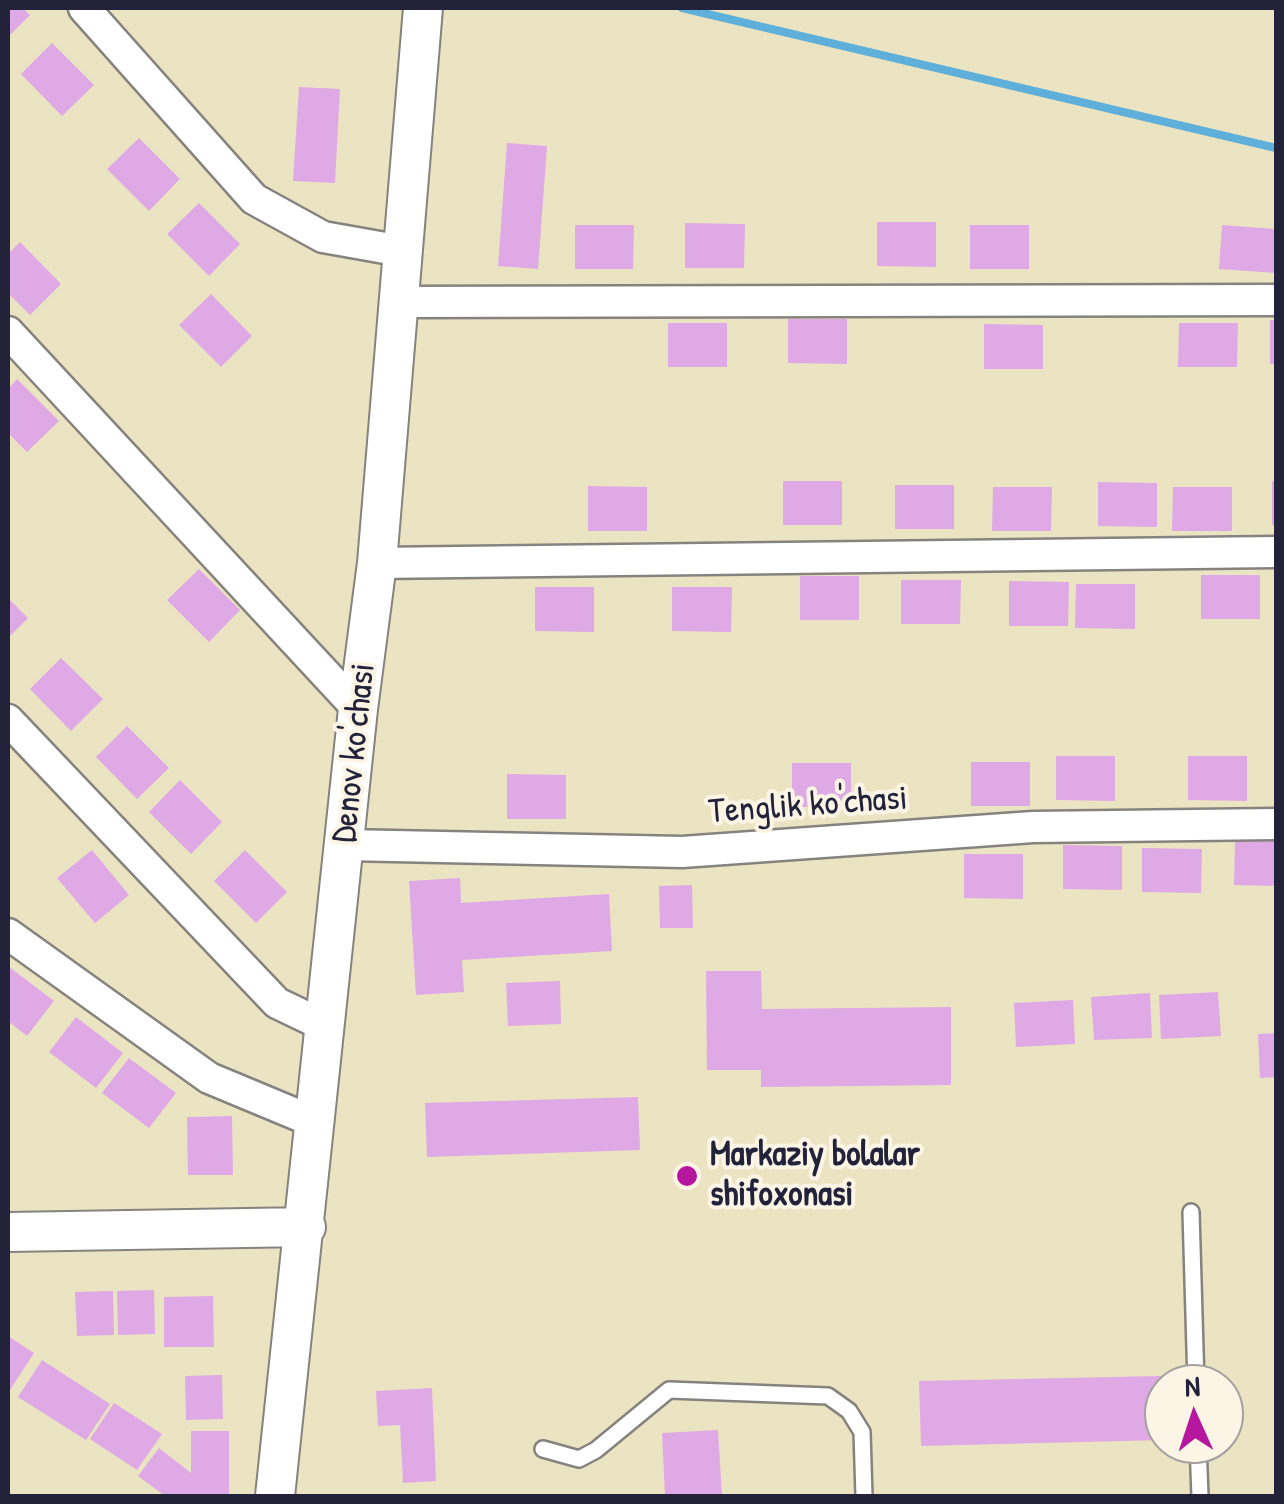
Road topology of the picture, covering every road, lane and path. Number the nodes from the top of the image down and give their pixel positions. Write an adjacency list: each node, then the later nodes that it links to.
1 (84, 8): 3 (street)
2 (423, 8): 3 (street, Denov ko'chasi)
3 (402, 251): 5 (street, Denov ko'chasi)
4 (1276, 300): 5 (street)
5 (399, 302): 8 (street, Denov ko'chasi)
6 (8, 332): 9 (street)
7 (1276, 552): 8 (street)
8 (377, 563): 9 (street, Denov ko'chasi)
9 (358, 709): 12 (street, Denov ko'chasi)
10 (8, 720): 14 (street)
11 (1276, 824): 12 (street, Tenglik ko'chasi)
12 (345, 845): 14 (street, Denov ko'chasi)
13 (8, 934): 15 (street)
14 (327, 1027): 15 (street, Denov ko'chasi)
15 (317, 1123): 17 (street, Denov ko'chasi)
16 (1191, 1212): 19 (lane)
17 (306, 1228): 18 (street); 22 (street, Denov ko'chasi)
18 (8, 1232)
19 (1195, 1364)
20 (543, 1449): 23 (lane)
21 (1199, 1464): 24 (lane)
22 (275, 1496)
23 (864, 1496)
24 (1200, 1496)

